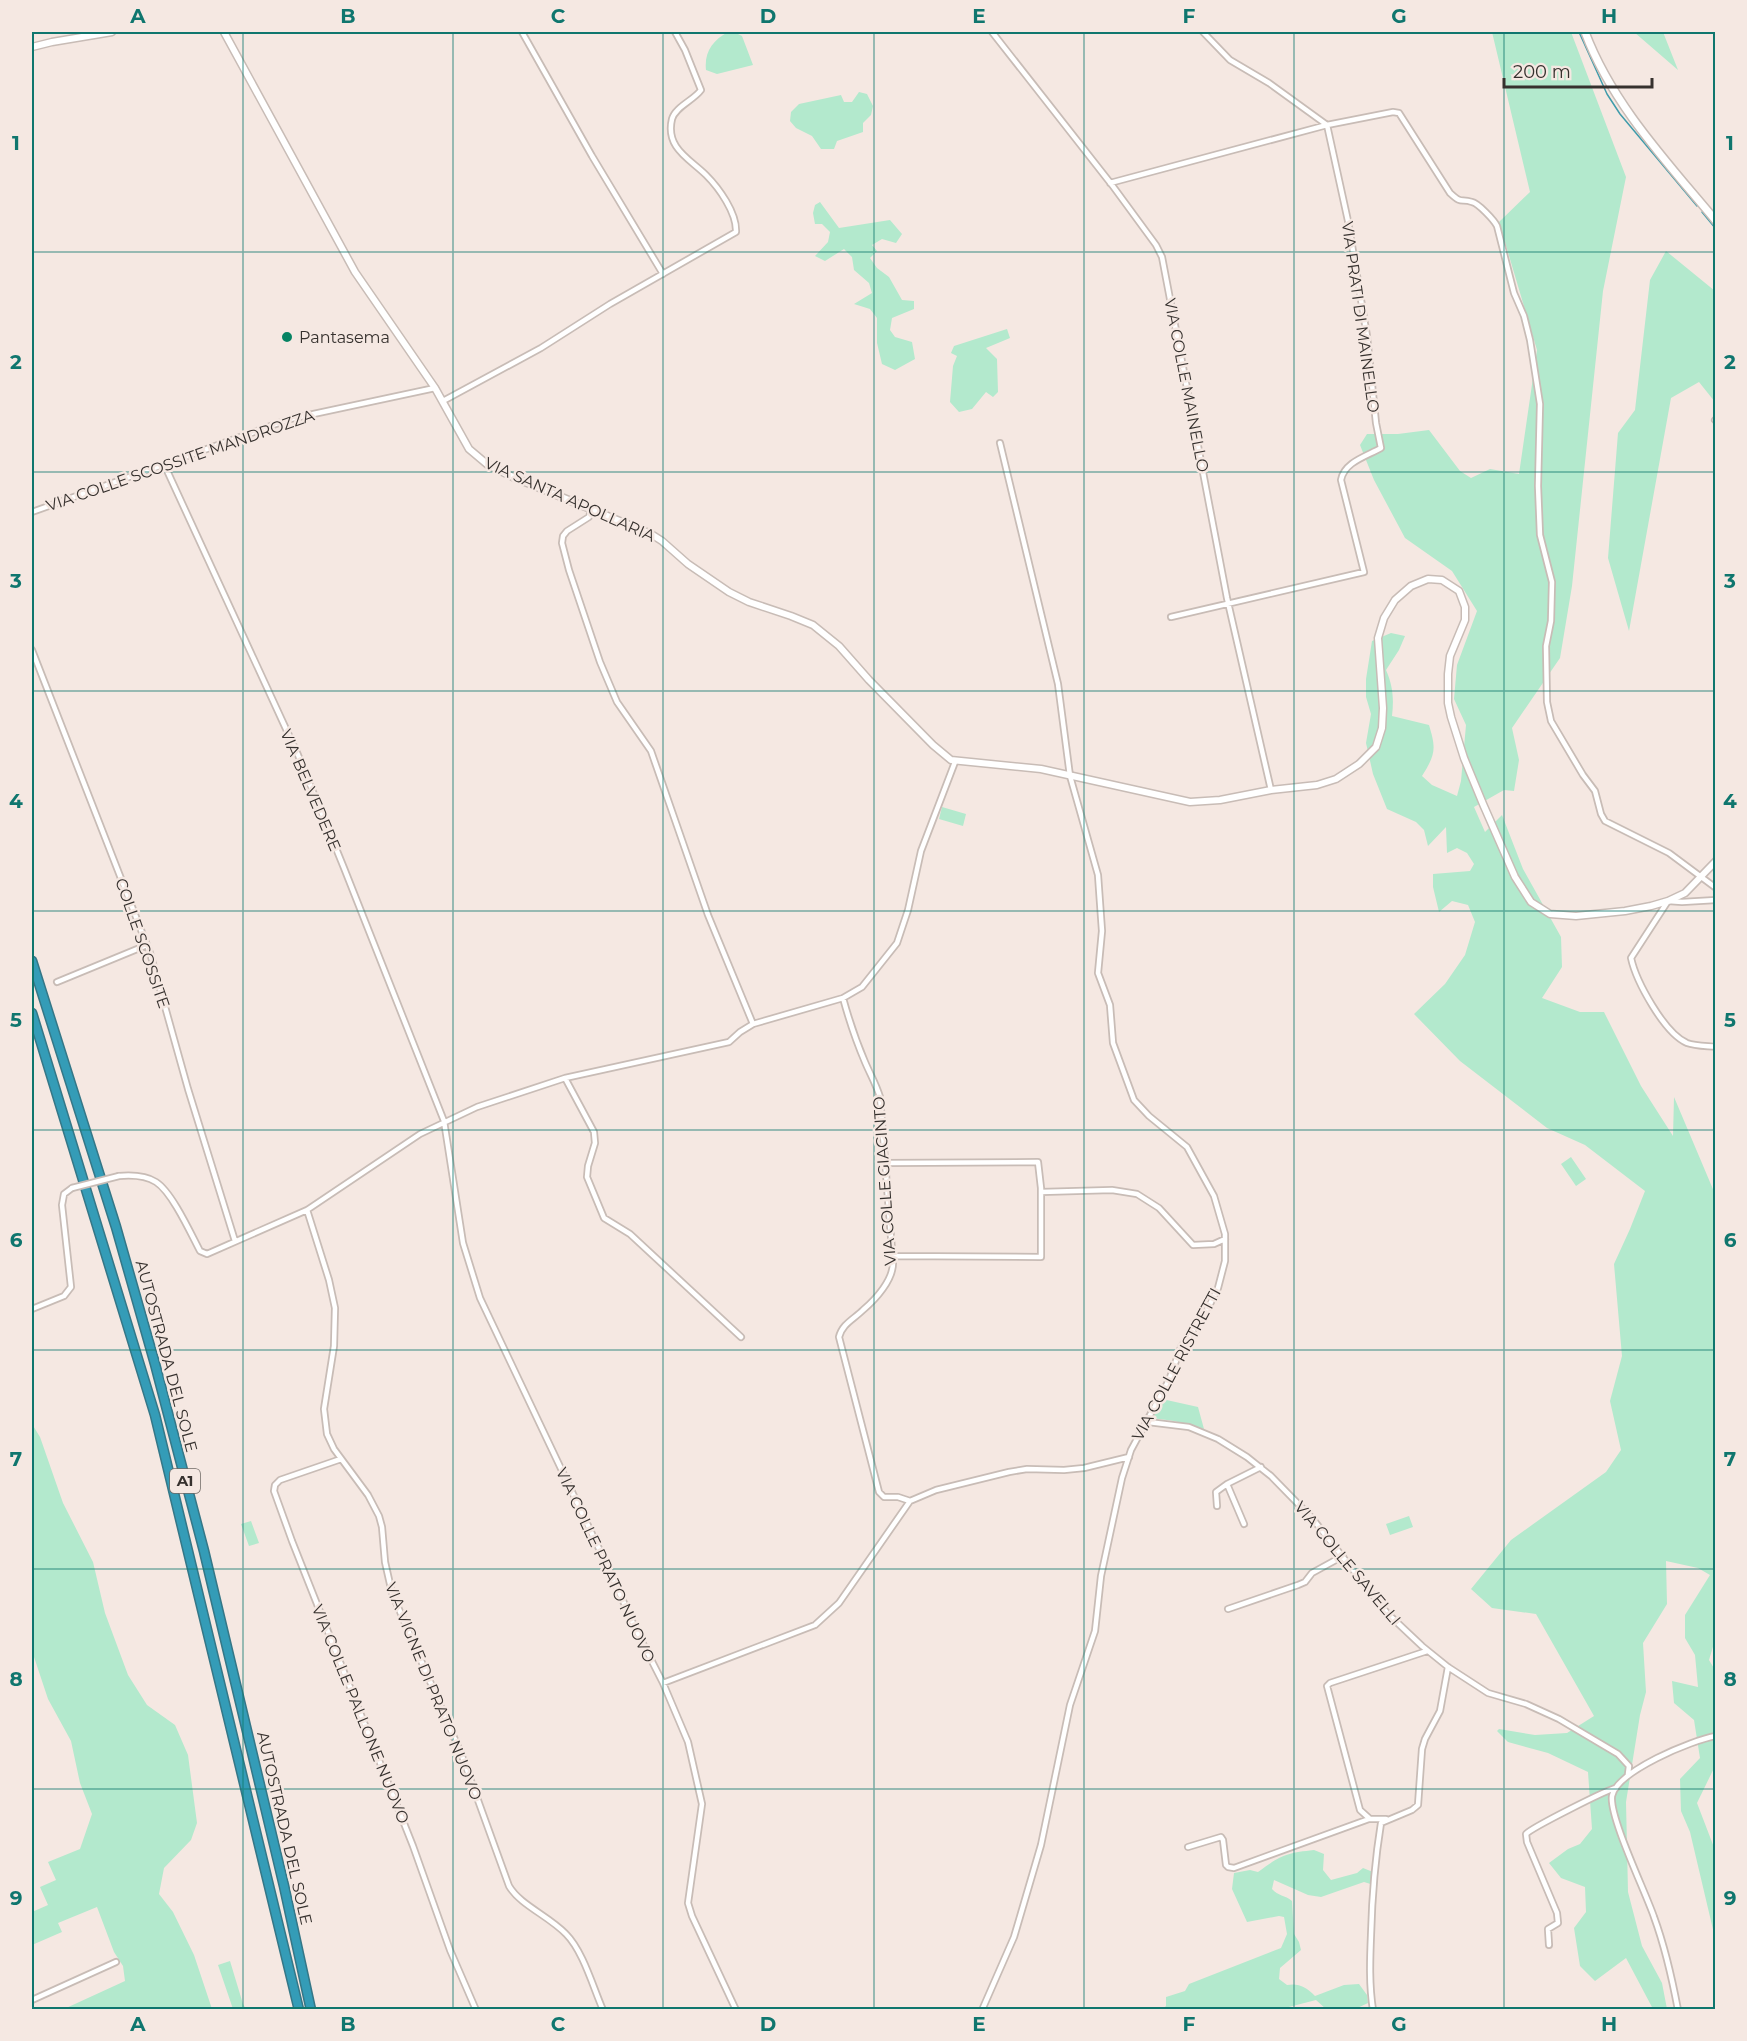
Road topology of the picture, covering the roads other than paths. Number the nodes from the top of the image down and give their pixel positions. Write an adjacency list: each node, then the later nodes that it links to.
1 (112, 32): 8 (street)
2 (224, 32): 13 (street, VIA SANTA APOLLARIA)
3 (522, 32): 12 (street)
4 (675, 32): 12 (street)
5 (992, 32): 10 (street, VIA COLLE MAINELLO)
6 (1203, 32): 9 (street)
7 (1585, 32): 11 (main road)
8 (32, 47)
9 (1328, 125): 10 (street); 19 (street, VIA PRATI DI MAINELLO); 26 (street)
10 (1110, 183): 19 (street, VIA COLLE MAINELLO)
11 (1716, 221)
12 (663, 274): 14 (street)
13 (435, 388): 14 (street, VIA SANTA APOLLARIA); 16 (street, VIA COLLE SCOSSITE MANDROZZA)
14 (443, 401): 17 (street, VIA SANTA APOLLARIA)
15 (1000, 443): 23 (street, VIA COLLE RISTRETTI)
16 (164, 464): 18 (street, VIA COLLE SCOSSITE MANDROZZA); 38 (street, VIA BELVEDERE)
17 (591, 510): 22 (street, VIA SANTA APOLLARIA); 35 (street)
18 (32, 512)
19 (1228, 604): 20 (street); 24 (street, VIA COLLE MAINELLO)
20 (1171, 617)
21 (32, 650): 30 (street, COLLE SCOSSITE)
22 (955, 762): 23 (street); 33 (street)
23 (1070, 776): 24 (street); 42 (street, VIA COLLE RISTRETTI)
24 (1271, 790): 29 (street)
25 (1716, 861): 26 (street)
26 (1701, 876): 27 (street); 29 (street)
27 (1716, 888)
28 (1716, 900): 29 (street)
29 (1668, 901): 36 (street)
30 (147, 945): 32 (street); 43 (street, COLLE SCOSSITE)
31 (32, 961): 70 (highway, AUTOSTRADA DEL SOLE / A1)
32 (57, 982)
33 (843, 998): 35 (street); 39 (street, VIA COLLE GIACINTO)
34 (32, 1012): 69 (highway, AUTOSTRADA DEL SOLE / A1)
35 (753, 1024): 37 (street)
36 (1716, 1047)
37 (565, 1078): 38 (street); 46 (street)
38 (444, 1121): 41 (street); 59 (street, VIA COLLE PRATO NUOVO)
39 (885, 1163): 40 (street); 44 (street, VIA COLLE GIACINTO)
40 (1041, 1192): 42 (street); 44 (street)
41 (307, 1210): 43 (street); 49 (street, VIA VIGNE DI PRATO NUOVO)
42 (1225, 1239): 47 (street, VIA COLLE RISTRETTI)
43 (235, 1241): 45 (street, bridge)
44 (892, 1256): 52 (street, VIA COLLE GIACINTO)
45 (32, 1308)
46 (741, 1337)
47 (1148, 1422): 48 (street, VIA COLLE RISTRETTI); 50 (street, VIA COLLE SAVELLI)
48 (1129, 1457): 52 (street); 74 (street, VIA COLLE RISTRETTI)
49 (341, 1459): 71 (street, VIA COLLE PALLONE NUOVO); 72 (street, VIA VIGNE DI PRATO NUOVO)
50 (1261, 1467): 51 (street); 55 (street, VIA COLLE SAVELLI)
51 (1227, 1484): 53 (street); 54 (street)
52 (910, 1501): 59 (street)
53 (1217, 1506)
54 (1244, 1524)
55 (1343, 1556): 56 (street); 57 (street, VIA COLLE SAVELLI)
56 (1228, 1609)
57 (1427, 1651): 58 (street, VIA COLLE SAVELLI); 63 (street)
58 (1448, 1667): 61 (street, VIA COLLE SAVELLI); 64 (street)
59 (663, 1683): 73 (street, VIA COLLE PRATO NUOVO)
60 (1716, 1736): 61 (street)
61 (1628, 1774): 62 (street)
62 (1616, 1788): 66 (street); 76 (street)
63 (1370, 1819): 64 (street); 65 (street)
64 (1388, 1819): 75 (street)
65 (1188, 1847)
66 (1549, 1945)
67 (116, 1962): 68 (street)
68 (32, 2000)
69 (299, 2010)
70 (310, 2010)
71 (476, 2010)
72 (603, 2010)
73 (736, 2010)
74 (982, 2010)
75 (1373, 2010)
76 (1678, 2010)

